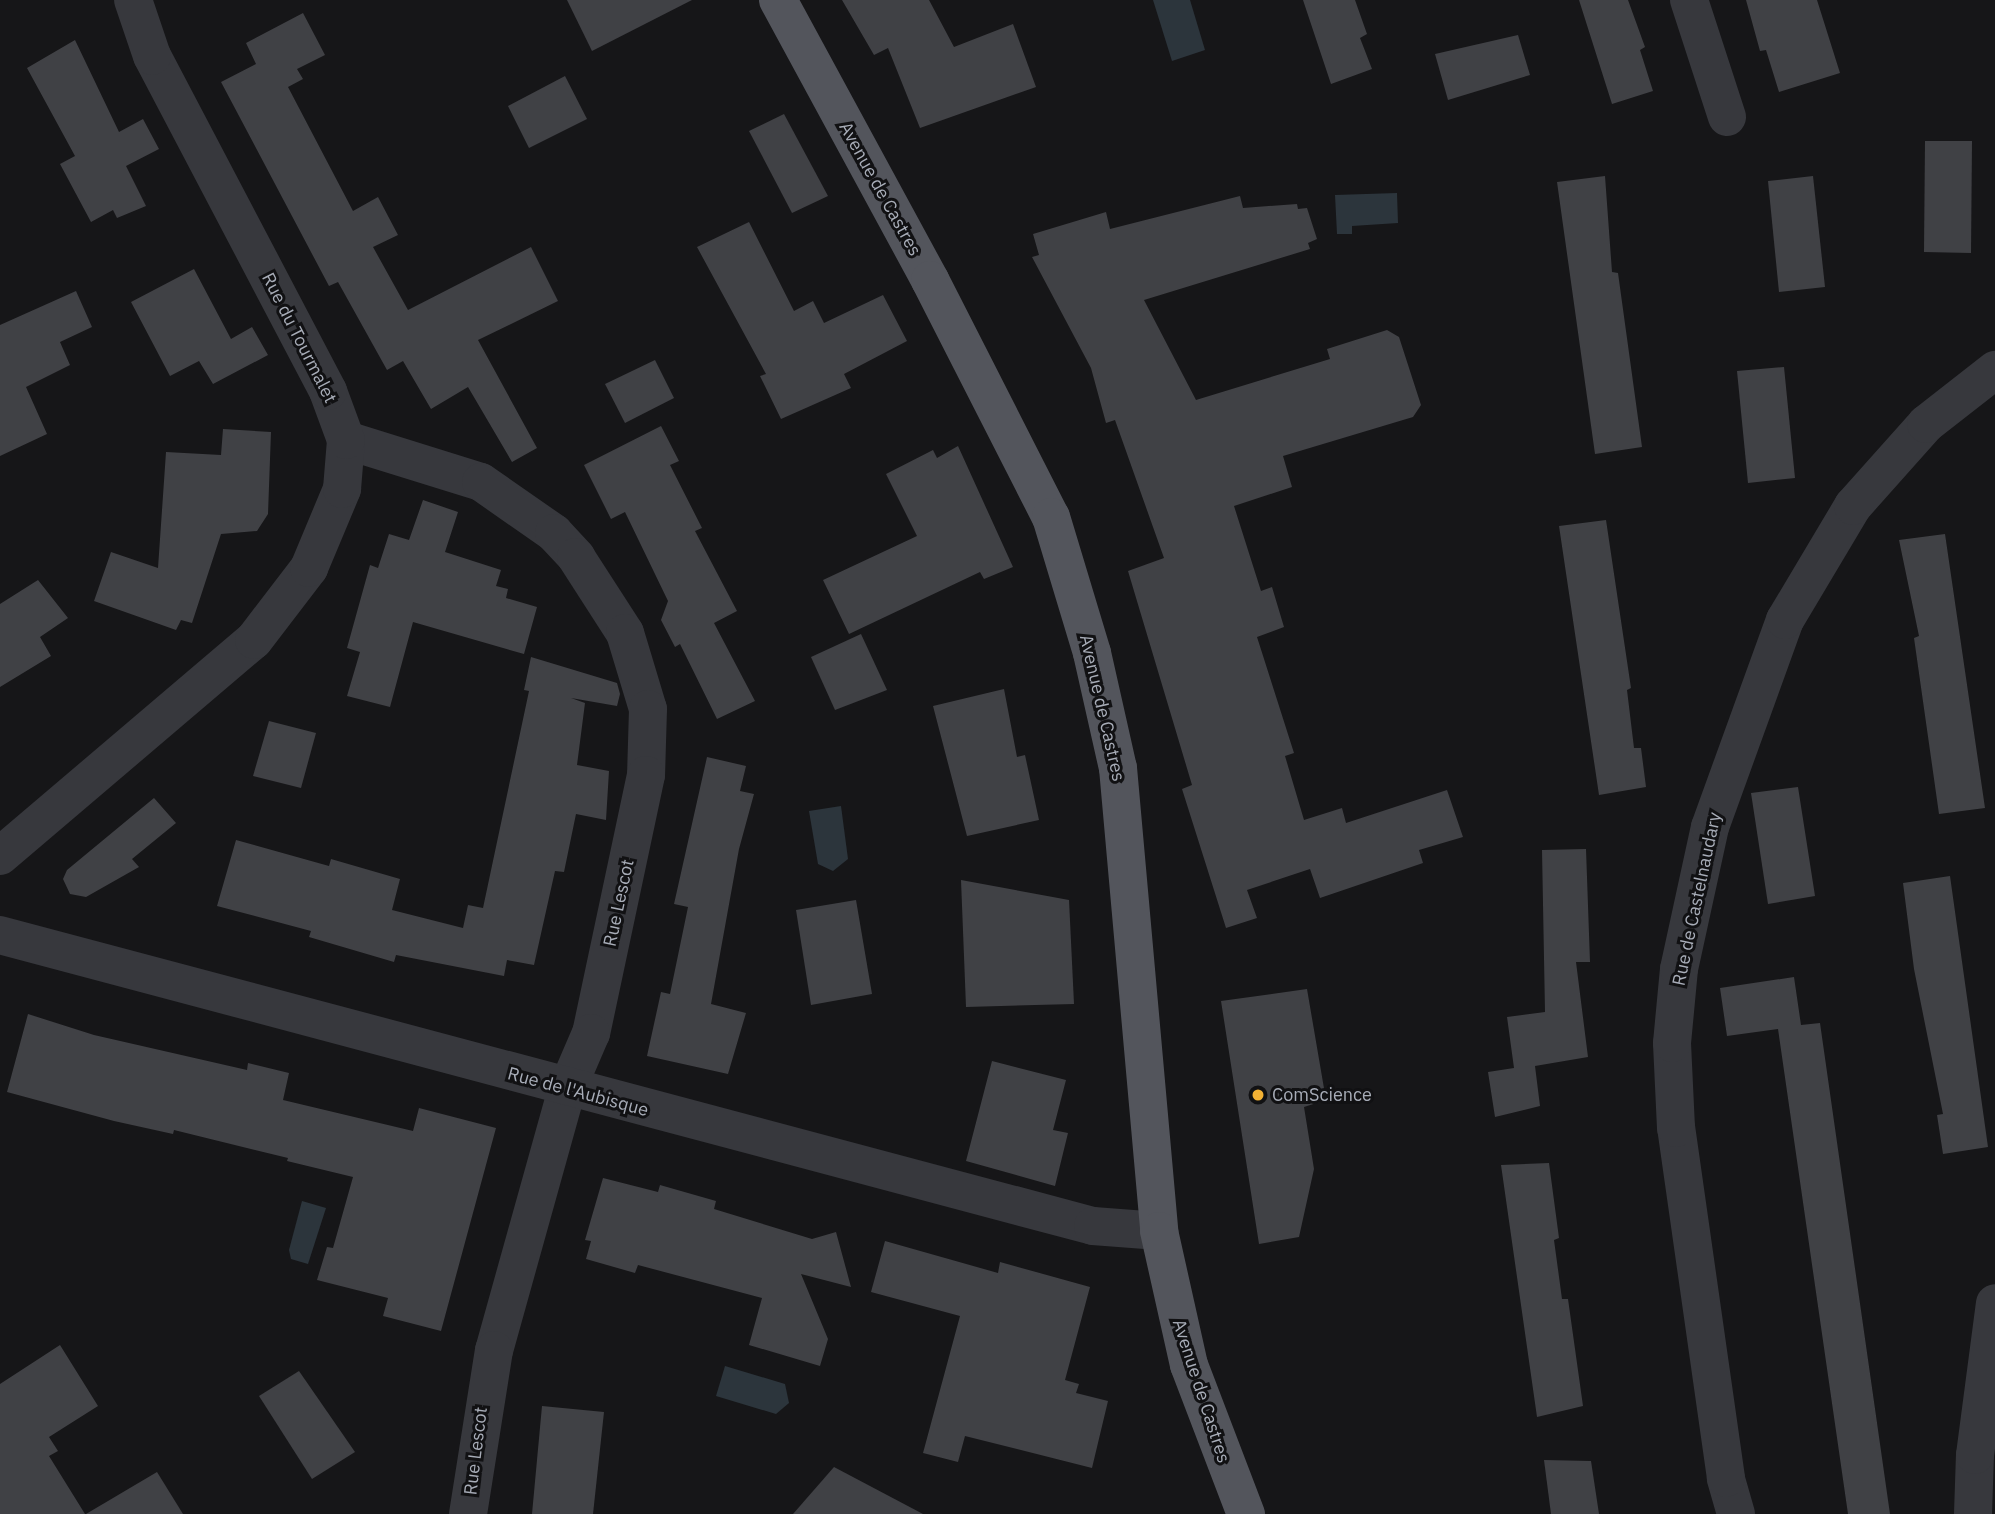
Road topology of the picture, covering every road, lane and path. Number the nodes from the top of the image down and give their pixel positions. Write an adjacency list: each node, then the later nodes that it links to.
1 (133, 0): 6 (street, Rue du Tourmalet)
2 (778, 0): 10 (main road, Avenue de Castres)
3 (1689, 0): 4 (street)
4 (1727, 117)
5 (1995, 370): 14 (street, Rue de Castelnaudary)
6 (346, 440): 7 (street, Rue du Tourmalet); 9 (street, Rue Lescot)
7 (0, 856)
8 (0, 935): 9 (street, Rue de l'Aubisque)
9 (567, 1089): 10 (street, Rue de l'Aubisque); 12 (street, Rue Lescot)
10 (1159, 1231): 13 (main road, Avenue de Castres)
11 (1995, 1303): 15 (street)
12 (468, 1514)
13 (1246, 1514)
14 (1736, 1514)
15 (1973, 1514)

